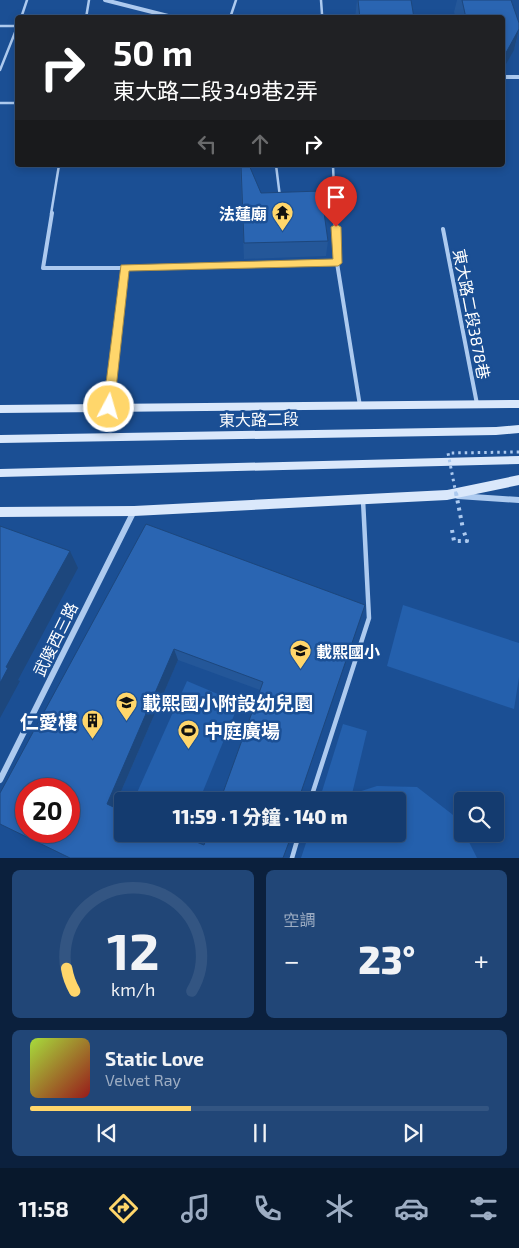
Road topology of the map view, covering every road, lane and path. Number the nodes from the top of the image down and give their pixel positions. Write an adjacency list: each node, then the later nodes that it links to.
1 (27, 0): 8 (lane)
2 (89, 0): 9 (lane)
3 (105, 0): 6 (street)
4 (236, 0): 12 (lane)
5 (321, 0): 7 (lane)
6 (150, 11): 10 (lane); 11 (street)
7 (322, 14)
8 (22, 15)
9 (86, 15)
10 (149, 15)
11 (165, 15)
12 (231, 15)
13 (0, 26): 14 (lane)
14 (15, 26)
15 (15, 31): 16 (lane)
16 (0, 70)
17 (505, 77): 18 (street)
18 (519, 78)
19 (0, 103): 20 (lane)
20 (15, 103)
21 (59, 167): 29 (lane)
22 (276, 167): 26 (lane)
23 (333, 167): 24 (lane)
24 (334, 192): 25 (lane); 28 (lane)
25 (316, 193)
26 (288, 196)
27 (443, 229): 30 (lane, 東大路二段3878巷)
28 (338, 263): 29 (lane); 33 (lane)
29 (124, 268): 32 (lane)
30 (477, 404): 31 (street, 東大路二段); 33 (street, 東大路二段)
31 (519, 404)
32 (109, 407): 33 (street, 東大路二段); 34 (street, 東大路二段)
33 (360, 407)
34 (0, 409)
35 (519, 429): 36 (street, 東大路二段)
36 (0, 439)
37 (519, 452): 46 (path, bridge)
38 (519, 460): 39 (street)
39 (0, 473)
40 (519, 480): 41 (street)
41 (447, 495): 42 (street); 43 (street)
42 (363, 500): 44 (street); 48 (lane)
43 (519, 500)
44 (134, 511): 45 (street); 47 (street, 武陵西三路)
45 (3, 513)
46 (452, 530)
47 (0, 780)
48 (313, 792)
49 (297, 842): 50 (lane)
50 (292, 858)

